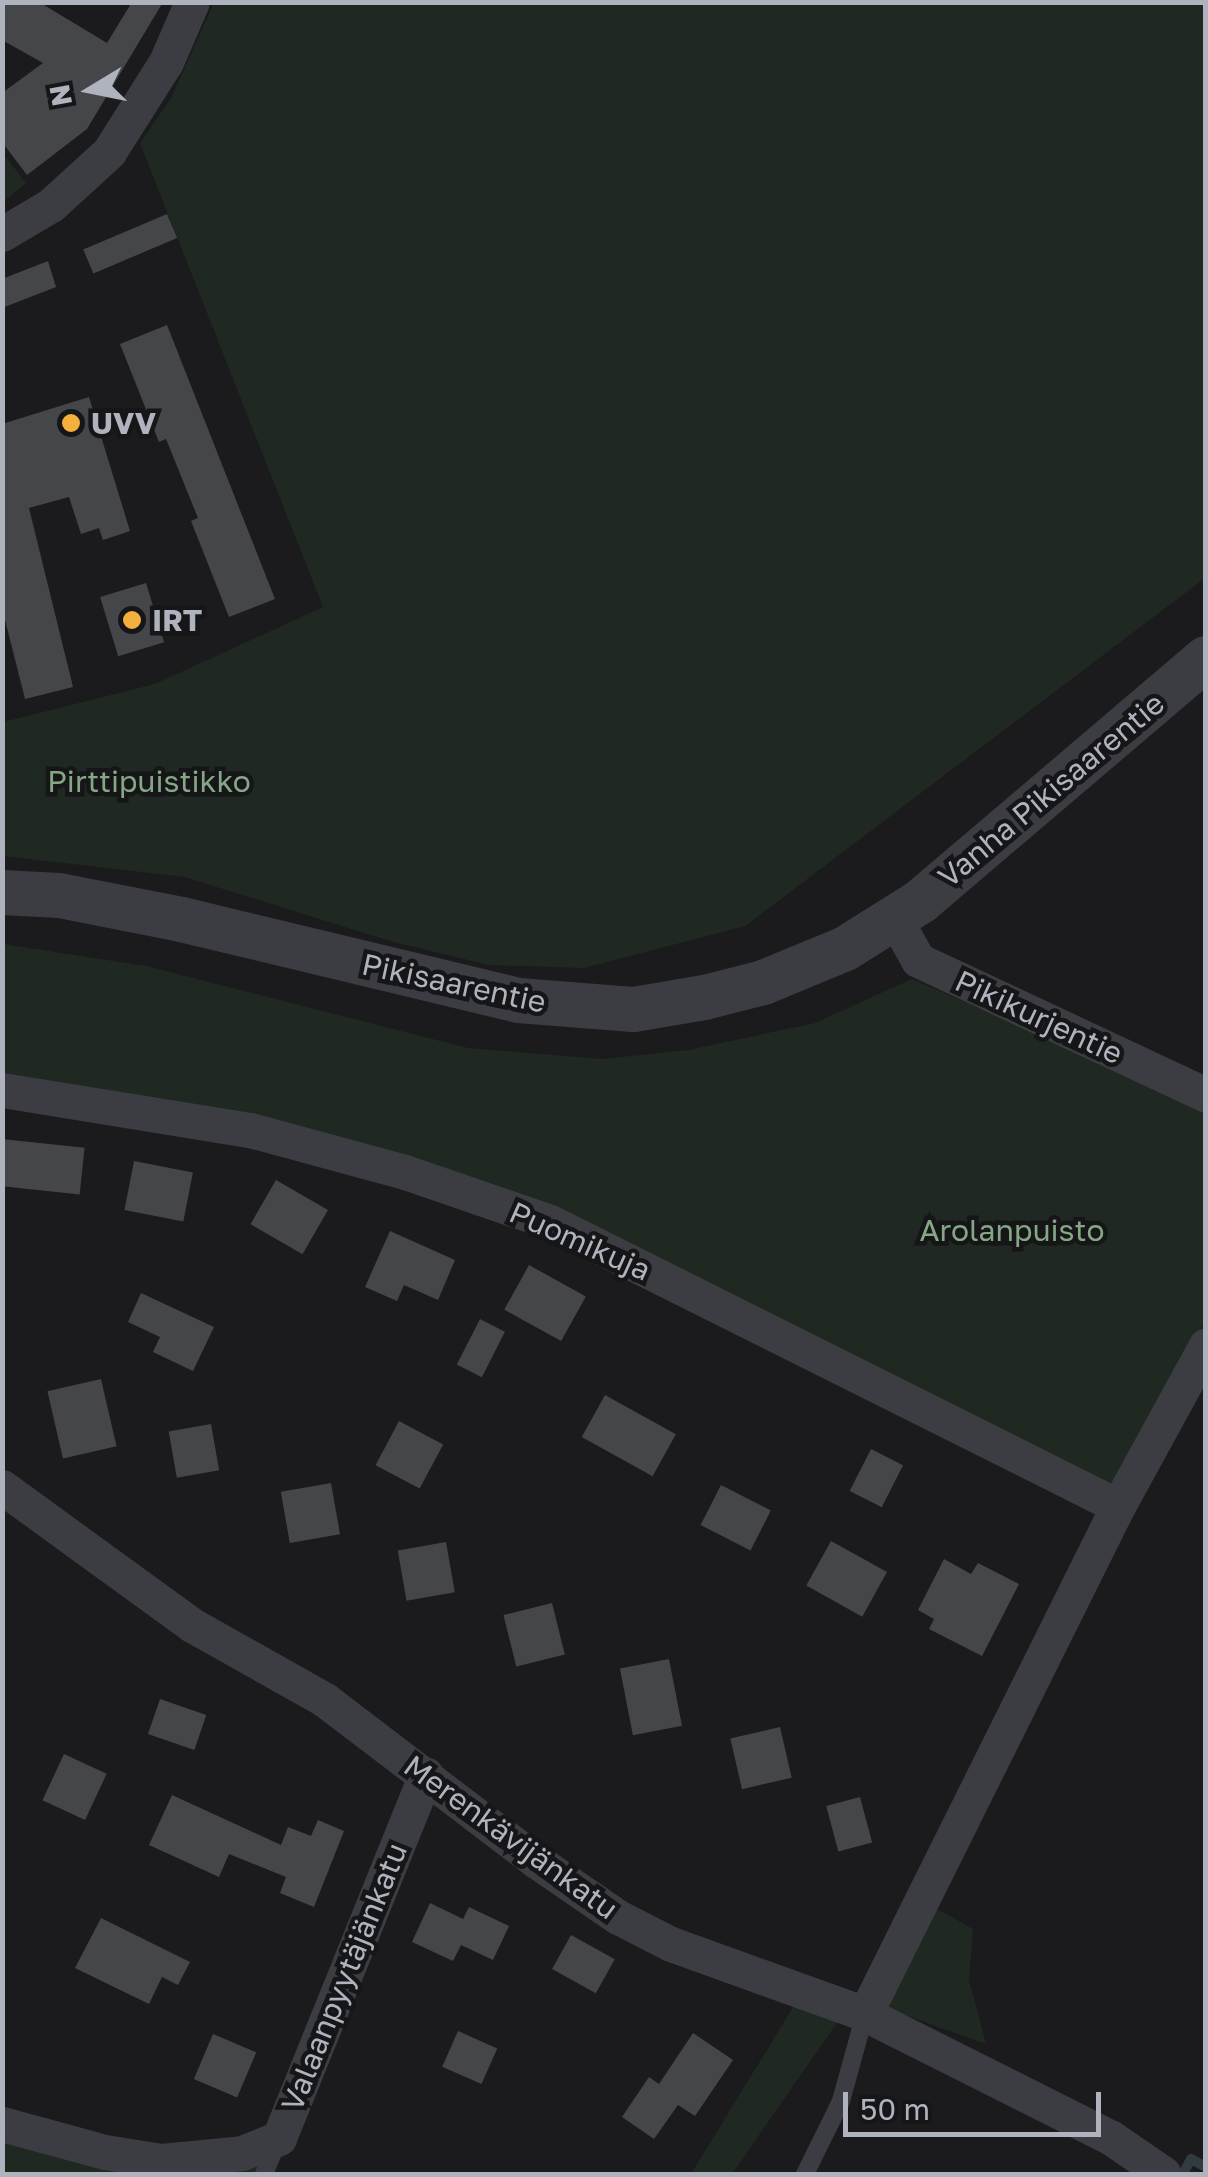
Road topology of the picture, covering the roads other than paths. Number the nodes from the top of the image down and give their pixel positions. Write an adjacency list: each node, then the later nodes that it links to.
1 (192, 2): 2 (street)
2 (2, 234)
3 (1206, 658): 5 (street, Vanha Pikisaarentie)
4 (2, 892): 5 (street, Pikisaarentie)
5 (894, 917): 7 (street, Pikikurjentie)
6 (2, 1090): 10 (street, Puomikuja)
7 (1206, 1095)
8 (1206, 1345): 10 (street)
9 (2, 1487): 11 (street, Merenkävijänkatu)
10 (1118, 1506): 12 (street)
11 (426, 1775): 12 (street, Merenkävijänkatu); 14 (street, Valaanpyytäjänkatu)
12 (865, 2014): 16 (lane); 17 (street, Merenkävijänkatu)
13 (2, 2124): 14 (street, Valaanpyytäjänkatu)
14 (279, 2138): 15 (lane)
15 (264, 2174)
16 (805, 2174)
17 (1164, 2174)

